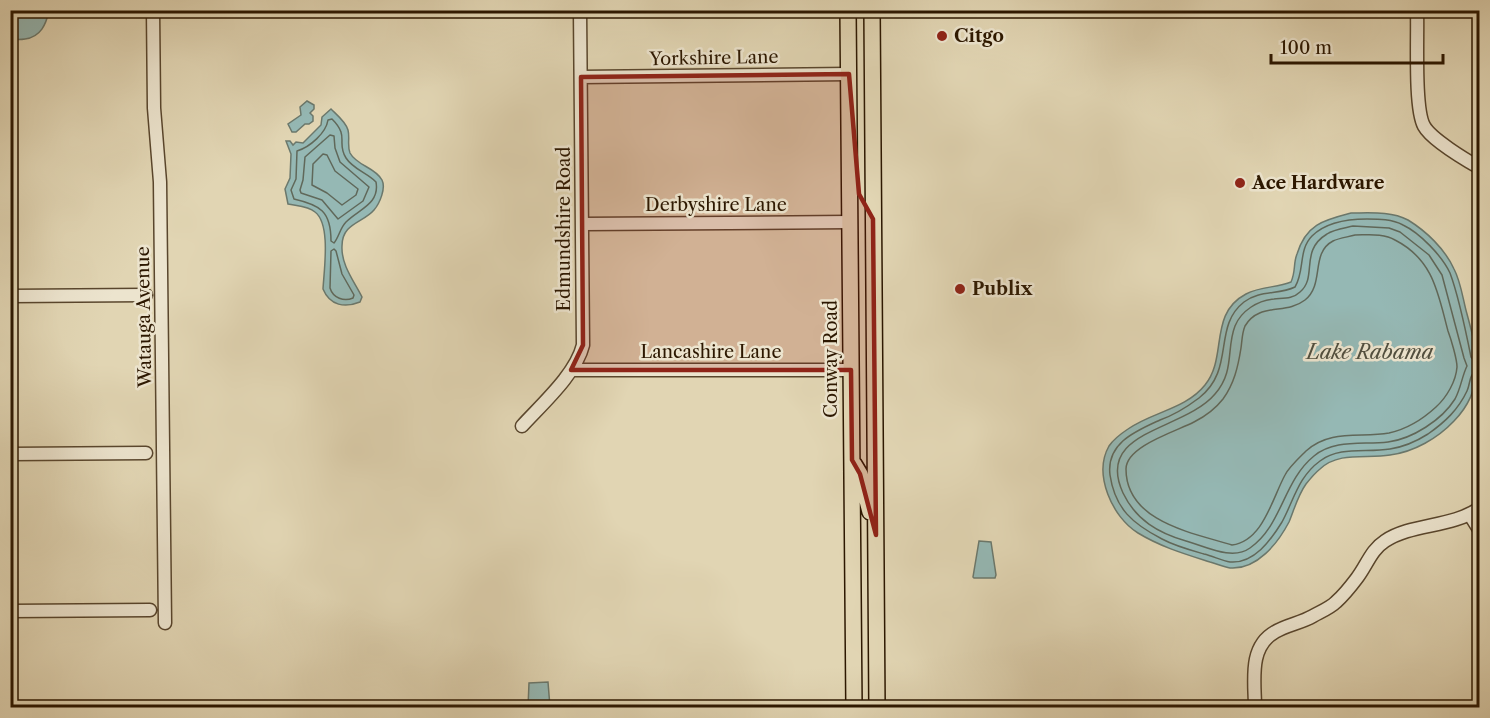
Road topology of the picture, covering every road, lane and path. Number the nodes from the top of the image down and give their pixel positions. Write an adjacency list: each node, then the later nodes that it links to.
1 (153, 10): 27 (street, Watauga Avenue)
2 (580, 10): 7 (street, Edmundshire Road)
3 (848, 10): 6 (main road, Conway Road)
4 (872, 10): 10 (main road)
5 (1417, 10): 9 (street)
6 (849, 74): 7 (street, Yorkshire Lane); 8 (main road, Conway Road)
7 (580, 77): 12 (street, Edmundshire Road)
8 (850, 141): 10 (main road); 11 (main road, Conway Road)
9 (1479, 168)
10 (873, 219): 13 (main road)
11 (850, 222): 12 (street, Derbyshire Lane); 13 (main road); 17 (main road, Conway Road)
12 (583, 224): 16 (street, Edmundshire Road)
13 (874, 272): 24 (main road)
14 (146, 295): 15 (street)
15 (10, 296)
16 (571, 370): 17 (street, Lancashire Lane); 18 (street, Edmundshire Road)
17 (851, 370): 21 (main road, Conway Road)
18 (522, 426)
19 (146, 453): 20 (street)
20 (10, 454)
21 (852, 460): 24 (main road); 28 (main road, Conway Road)
22 (1475, 511): 23 (street); 30 (street)
23 (1479, 531)
24 (876, 535): 29 (main road)
25 (150, 610): 26 (street)
26 (10, 611)
27 (165, 622)
28 (854, 708)
29 (877, 708)
30 (1256, 708)

